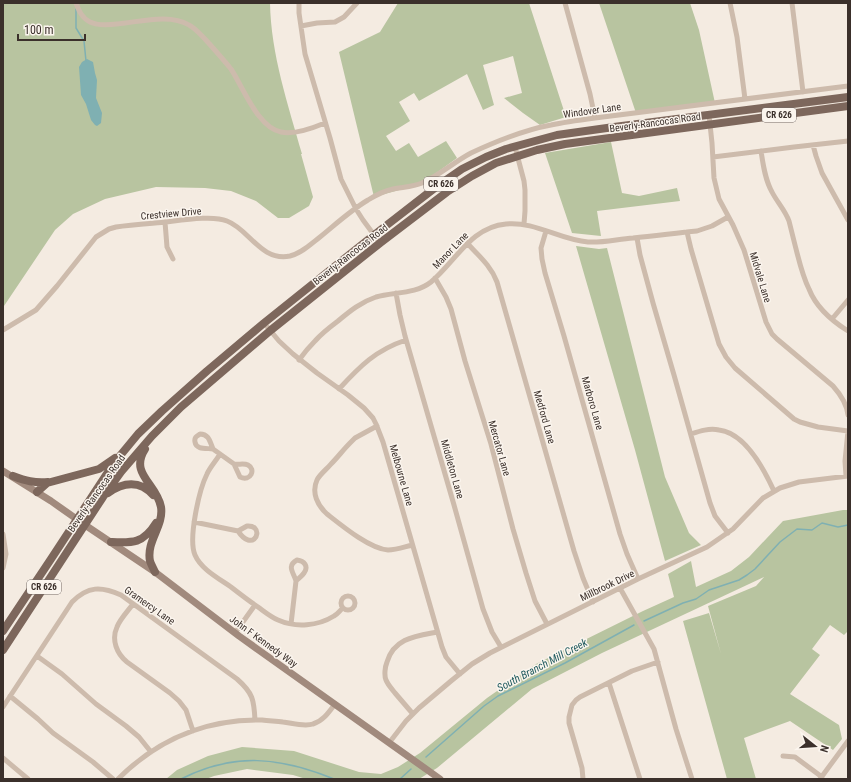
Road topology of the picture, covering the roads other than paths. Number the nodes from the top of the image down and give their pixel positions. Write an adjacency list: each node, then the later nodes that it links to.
1 (76, 3): 18 (street)
2 (299, 3): 7 (street)
3 (356, 3): 7 (street)
4 (565, 3): 17 (street)
5 (730, 3): 12 (street)
6 (792, 3): 10 (street)
7 (301, 26): 18 (street)
8 (848, 86): 9 (street, Windover Lane)
9 (832, 88): 10 (street, Windover Lane); 13 (street)
10 (803, 92): 12 (street, Windover Lane)
11 (848, 97): 13 (main road, Beverly-Rancocas Road / CR 626)
12 (745, 99): 17 (street, Windover Lane)
13 (833, 99): 15 (main road); 16 (main road, Beverly-Rancocas Road / CR 626)
14 (848, 106): 15 (main road, Beverly-Rancocas Road / CR 626)
15 (790, 114): 20 (main road, Beverly-Rancocas Road / CR 626)
16 (709, 115): 20 (street, Midvale Lane); 21 (main road, Beverly-Rancocas Road / CR 626)
17 (595, 118): 19 (street, Windover Lane)
18 (325, 123): 28 (street)
19 (554, 124): 21 (street); 28 (street, Windover Lane)
20 (710, 124): 26 (main road, Beverly-Rancocas Road / CR 626); 27 (street, Midvale Lane)
21 (557, 135): 24 (main road, Beverly-Rancocas Road / CR 626)
22 (848, 141): 23 (street)
23 (813, 144): 25 (street); 30 (street)
24 (515, 147): 26 (street); 35 (main road, Beverly-Rancocas Road / CR 626)
25 (761, 151): 27 (street); 43 (street)
26 (518, 156): 32 (street); 37 (main road, Beverly-Rancocas Road / CR 626)
27 (713, 157): 29 (street, Midvale Lane)
28 (356, 209): 31 (street, Crestview Drive); 35 (street)
29 (728, 217): 34 (street, Manor Lane); 51 (street, Midvale Lane)
30 (848, 220)
31 (165, 222): 39 (street); 45 (street, Crestview Drive)
32 (524, 224): 33 (street, Manor Lane); 38 (street, Manor Lane)
33 (546, 231): 36 (street, Manor Lane); 77 (street, Marboro Lane)
34 (687, 232): 36 (street, Manor Lane); 53 (street)
35 (374, 235): 37 (street); 44 (main road, Beverly-Rancocas Road / CR 626)
36 (637, 238): 54 (street)
37 (380, 242): 46 (main road, Beverly-Rancocas Road / CR 626)
38 (467, 243): 40 (street, Manor Lane); 80 (street, Medford Lane)
39 (173, 260)
40 (435, 278): 41 (street, Manor Lane); 85 (street, Mercator Lane)
41 (396, 293): 48 (street, Middleton Lane); 49 (street, Manor Lane)
42 (848, 300): 43 (street)
43 (832, 319): 47 (street)
44 (264, 323): 46 (street, Melbourne Lane); 57 (main road, Beverly-Rancocas Road / CR 626)
45 (3, 330)
46 (271, 330): 49 (street, Melbourne Lane); 55 (main road, Beverly-Rancocas Road / CR 626)
47 (848, 331)
48 (406, 340): 50 (street); 89 (street, Middleton Lane)
49 (300, 360): 50 (street, Melbourne Lane)
50 (340, 389): 52 (street, Melbourne Lane)
51 (848, 415)
52 (377, 426): 74 (street, Melbourne Lane); 74 (street)
53 (848, 431): 62 (street)
54 (691, 434): 64 (street); 71 (street)
55 (152, 436): 66 (main road, Beverly-Rancocas Road / CR 626); 76 (main road)
56 (213, 449): 58 (street)
57 (122, 453): 63 (main road); 67 (main road, Beverly-Rancocas Road / CR 626)
58 (220, 454): 59 (street); 68 (street)
59 (234, 464)
60 (3, 471): 61 (street, John F Kennedy Way)
61 (13, 476): 63 (main road); 65 (street, John F Kennedy Way)
62 (847, 476): 64 (street, Millbrook Drive)
63 (53, 482): 65 (main road)
64 (774, 491): 71 (street, Millbrook Drive)
65 (37, 492): 67 (street, John F Kennedy Way)
66 (103, 497): 69 (main road, Beverly-Rancocas Road / CR 626); 73 (main road)
67 (77, 519): 69 (street, John F Kennedy Way); 86 (main road, Beverly-Rancocas Road / CR 626)
68 (194, 522): 70 (street); 82 (street)
69 (85, 525): 73 (street, John F Kennedy Way); 90 (main road, Beverly-Rancocas Road / CR 626)
70 (238, 531)
71 (728, 533): 77 (street, Millbrook Drive)
72 (3, 534): 75 (street)
73 (111, 542): 76 (street, John F Kennedy Way)
74 (412, 545): 87 (street, Melbourne Lane)
75 (3, 568)
76 (155, 572): 88 (street, John F Kennedy Way)
77 (638, 579): 79 (street, Millbrook Drive)
78 (296, 581): 84 (street)
79 (620, 588): 80 (street, Millbrook Drive); 92 (street)
80 (593, 602): 85 (street, Millbrook Drive)
81 (133, 604): 91 (street, Gramercy Lane); 99 (street, Gramercy Lane); 100 (street)
82 (255, 605): 84 (street); 88 (street)
83 (343, 608): 84 (street)
84 (291, 624)
85 (546, 624): 89 (street, Millbrook Drive)
86 (3, 631)
87 (437, 632): 93 (street, Melbourne Lane); 98 (street)
88 (235, 633): 96 (street, John F Kennedy Way)
89 (501, 647): 93 (street, Millbrook Drive)
90 (3, 650)
91 (37, 656): 95 (street, Gramercy Lane); 103 (street)
92 (658, 662): 94 (street); 113 (street)
93 (460, 674): 98 (street, Millbrook Drive)
94 (609, 683): 111 (street); 112 (street)
95 (10, 696): 97 (street, Gramercy Lane); 108 (street)
96 (335, 704): 99 (street); 102 (street, John F Kennedy Way)
97 (3, 707)
98 (413, 714): 102 (street, Millbrook Drive)
99 (255, 720): 100 (street)
100 (193, 731): 103 (street)
101 (848, 741): 106 (street)
102 (389, 743): 110 (street, John F Kennedy Way)
103 (151, 752): 109 (street)
104 (784, 756): 106 (street)
105 (3, 758): 107 (street)
106 (821, 778)
107 (28, 779)
108 (113, 779)
109 (118, 779)
110 (440, 779)
111 (583, 779)
112 (640, 779)
113 (692, 779)

